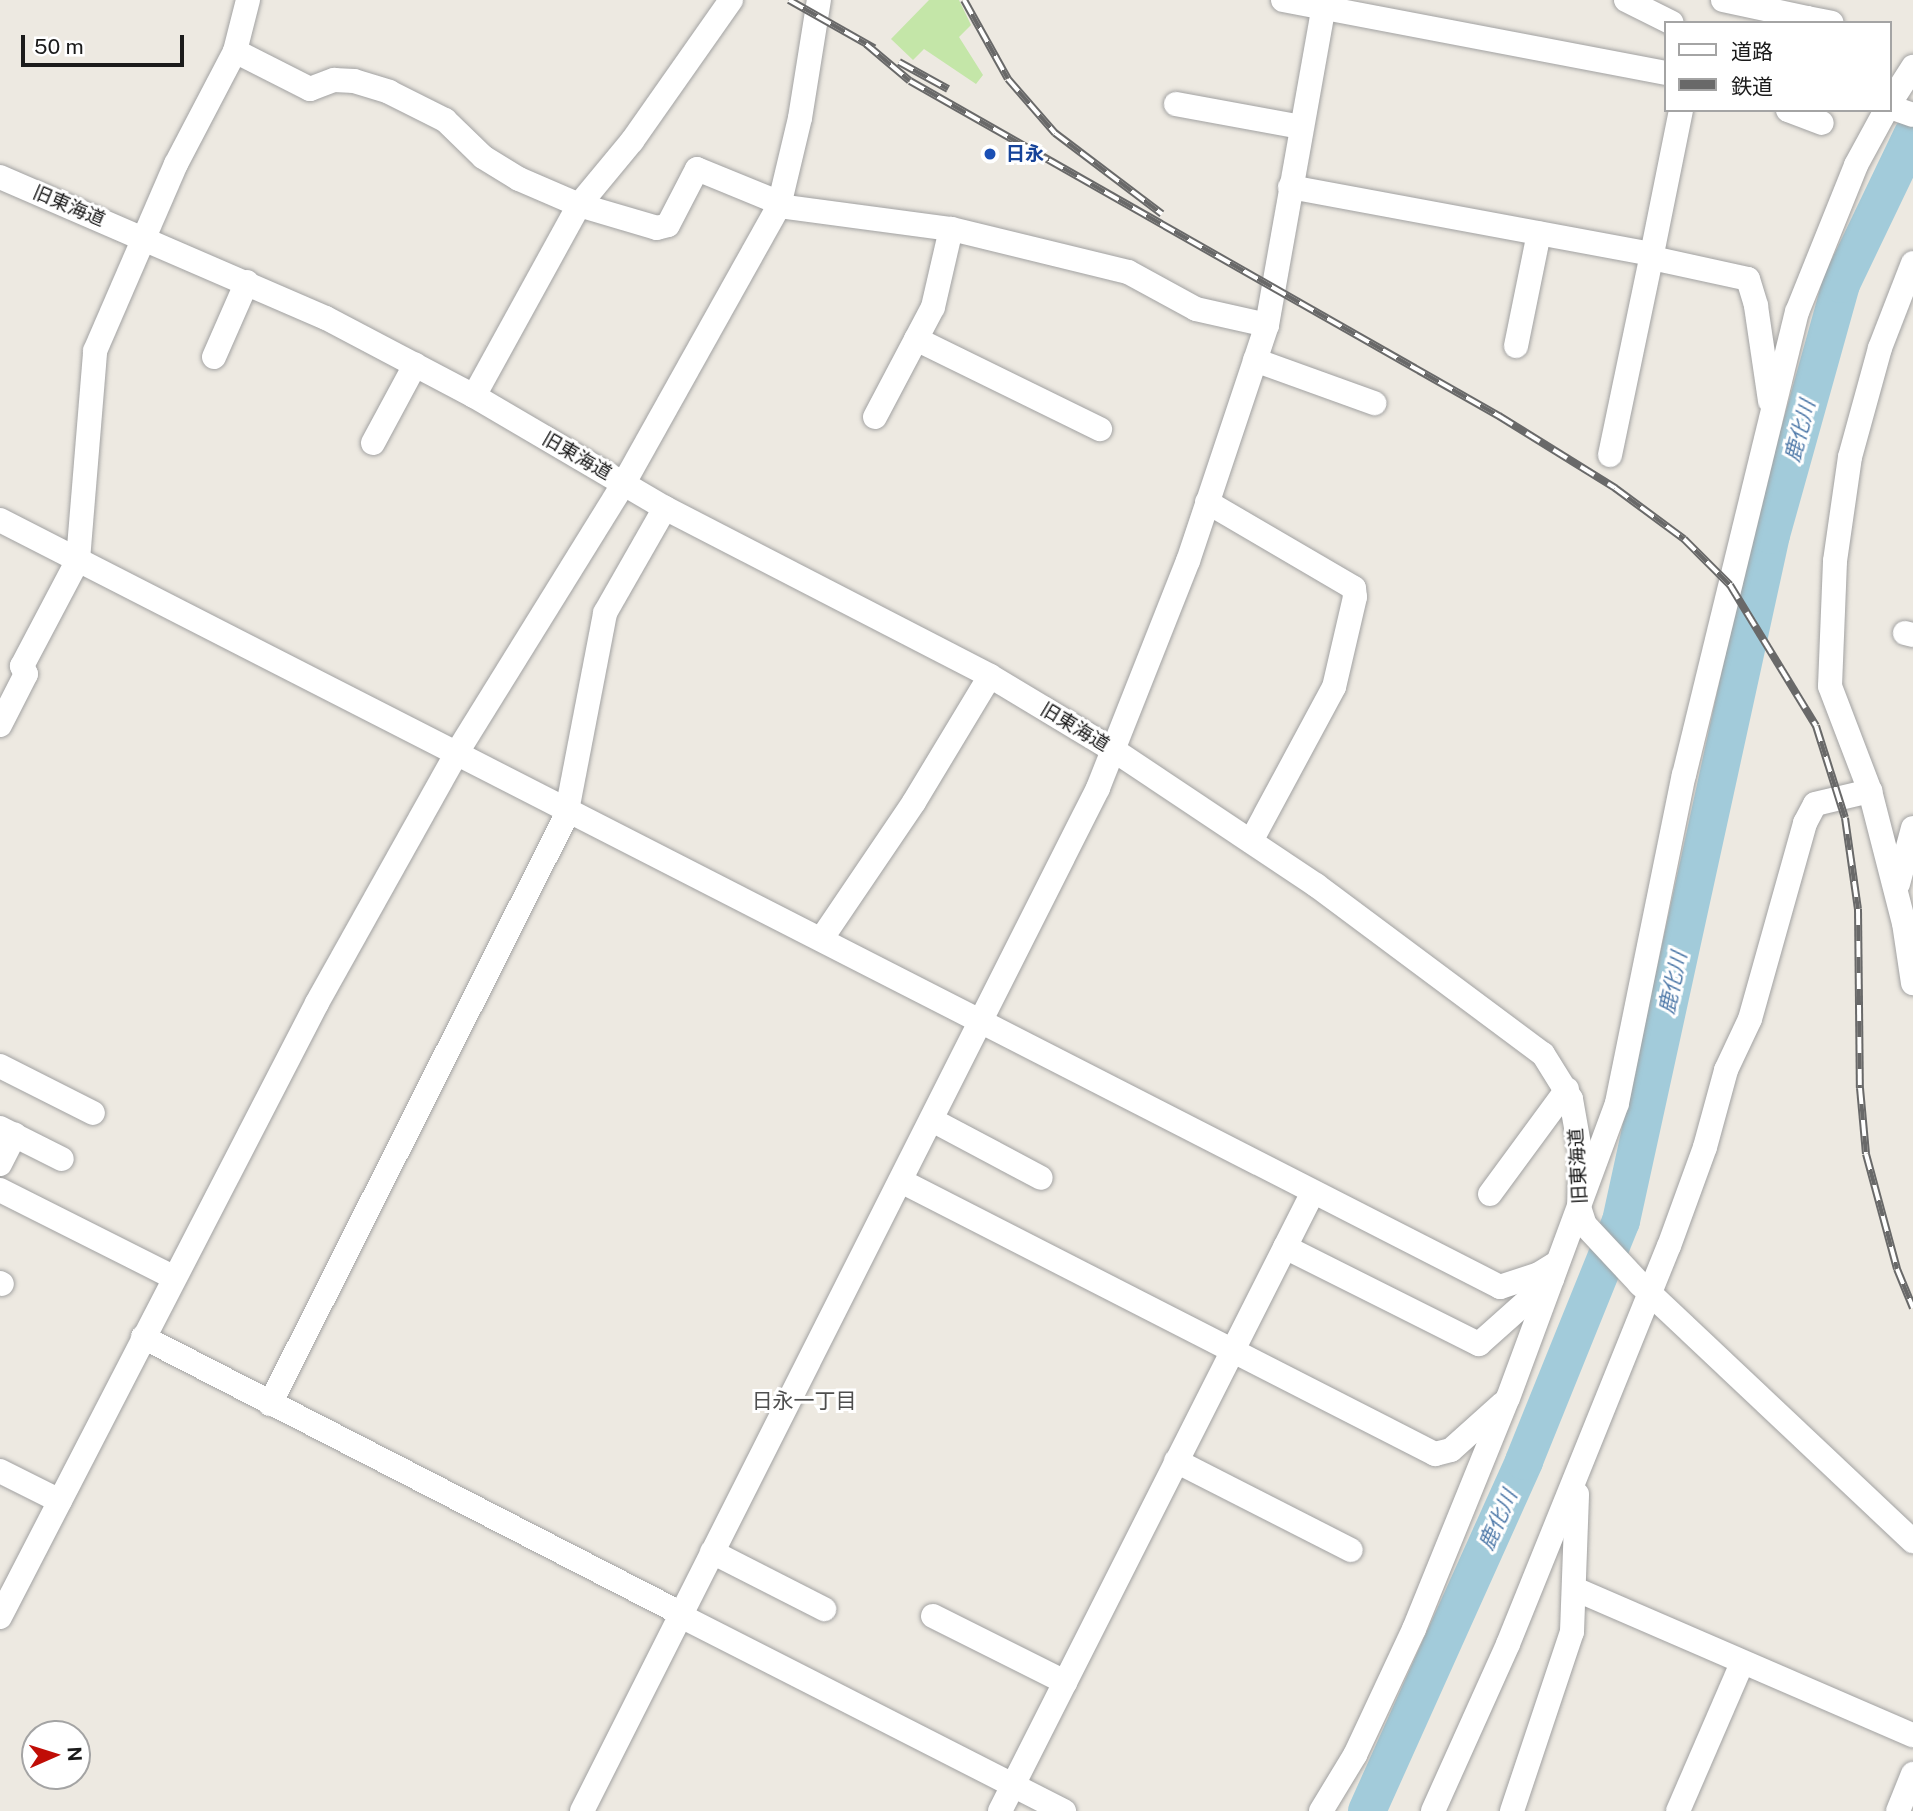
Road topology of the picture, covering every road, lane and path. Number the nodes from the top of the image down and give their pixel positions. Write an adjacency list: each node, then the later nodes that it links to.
1 (248, 0): 10 (street)
2 (731, 0): 22 (street)
3 (818, 0): 21 (street)
4 (1283, 0): 7 (street)
5 (1626, 0): 9 (street)
6 (1723, 0): 8 (street)
7 (1324, 4): 12 (street); 18 (street)
8 (1807, 20)
9 (1668, 21)
10 (234, 51): 22 (street); 25 (street)
11 (1913, 67): 14 (street)
12 (1664, 74)
13 (1177, 104): 18 (street)
14 (1895, 109): 37 (street)
15 (1681, 112): 26 (street)
16 (1793, 112): 17 (street)
17 (1822, 123)
18 (1301, 127): 20 (street)
19 (0, 177): 25 (street, 旧東海道)
20 (1290, 187): 24 (street); 29 (street)
21 (779, 204): 22 (street); 23 (street); 42 (street)
22 (579, 205): 35 (street)
23 (951, 229): 29 (street); 30 (street)
24 (1539, 233): 26 (street); 31 (street)
25 (144, 237): 28 (street, 旧東海道); 46 (street)
26 (1652, 256): 37 (street); 41 (street)
27 (1913, 263): 51 (street)
28 (247, 282): 32 (street); 34 (street, 旧東海道)
29 (1267, 325): 33 (street)
30 (916, 339): 38 (street); 39 (street)
31 (1516, 346)
32 (214, 357)
33 (1255, 360): 36 (street); 43 (street)
34 (415, 365): 35 (street, 旧東海道); 40 (street)
35 (474, 396): 42 (street, 旧東海道)
36 (1374, 403)
37 (1772, 411): 71 (street)
38 (875, 417)
39 (1100, 429)
40 (373, 443)
41 (1610, 455)
42 (624, 483): 44 (street, 旧東海道); 50 (street)
43 (1207, 502): 49 (street); 54 (street)
44 (665, 508): 47 (street, 旧東海道); 52 (street)
45 (0, 520): 46 (street)
46 (78, 560): 48 (street); 50 (street)
47 (990, 676): 49 (street, 旧東海道); 56 (street)
48 (1, 722)
49 (1115, 751): 54 (street, 旧東海道); 58 (street)
50 (456, 754): 52 (street); 74 (street)
51 (1870, 791): 55 (street); 75 (street)
52 (567, 810): 56 (street); 79 (street)
53 (1913, 828): 55 (street)
54 (1251, 841): 60 (street, 旧東海道)
55 (1905, 898): 57 (street)
56 (822, 939): 58 (street)
57 (1913, 983)
58 (981, 1021): 62 (street); 69 (street)
59 (0, 1066): 61 (street)
60 (1567, 1089): 70 (street); 71 (street, 旧東海道)
61 (93, 1113)
62 (932, 1120): 66 (street); 67 (street)
63 (8, 1131): 64 (street); 65 (street)
64 (62, 1159)
65 (0, 1164)
66 (1041, 1178)
67 (901, 1181): 77 (street); 86 (street)
68 (0, 1190): 74 (street)
69 (1312, 1194): 72 (street); 73 (street)
70 (1490, 1194)
71 (1582, 1216): 73 (street); 75 (street, 旧東海道)
72 (1285, 1247): 73 (street); 77 (street)
73 (1555, 1270): 78 (street)
74 (173, 1277): 76 (street)
75 (1644, 1288): 82 (street); 84 (street, 旧東海道)
76 (143, 1337): 79 (street); 83 (street)
77 (1233, 1352): 78 (street); 80 (street)
78 (1508, 1398): 100 (street)
79 (270, 1404): 89 (street)
80 (1176, 1461): 85 (street); 93 (street)
81 (0, 1471): 83 (street)
82 (1574, 1480): 87 (street); 101 (street)
83 (60, 1501): 91 (street)
84 (1913, 1541)
85 (1351, 1549)
86 (712, 1552): 88 (street); 89 (street)
87 (1576, 1589): 92 (street); 102 (street)
88 (824, 1609)
89 (682, 1615): 96 (street); 97 (street)
90 (933, 1616): 93 (street)
91 (0, 1617)
92 (1742, 1663): 94 (street); 103 (street)
93 (1065, 1682): 96 (street)
94 (1913, 1735)
95 (1913, 1774): 104 (street)
96 (1013, 1785): 98 (street); 99 (street)
97 (582, 1811)
98 (1000, 1811)
99 (1065, 1811)
100 (1321, 1811)
101 (1433, 1811)
102 (1512, 1811)
103 (1678, 1811)
104 (1898, 1811)

